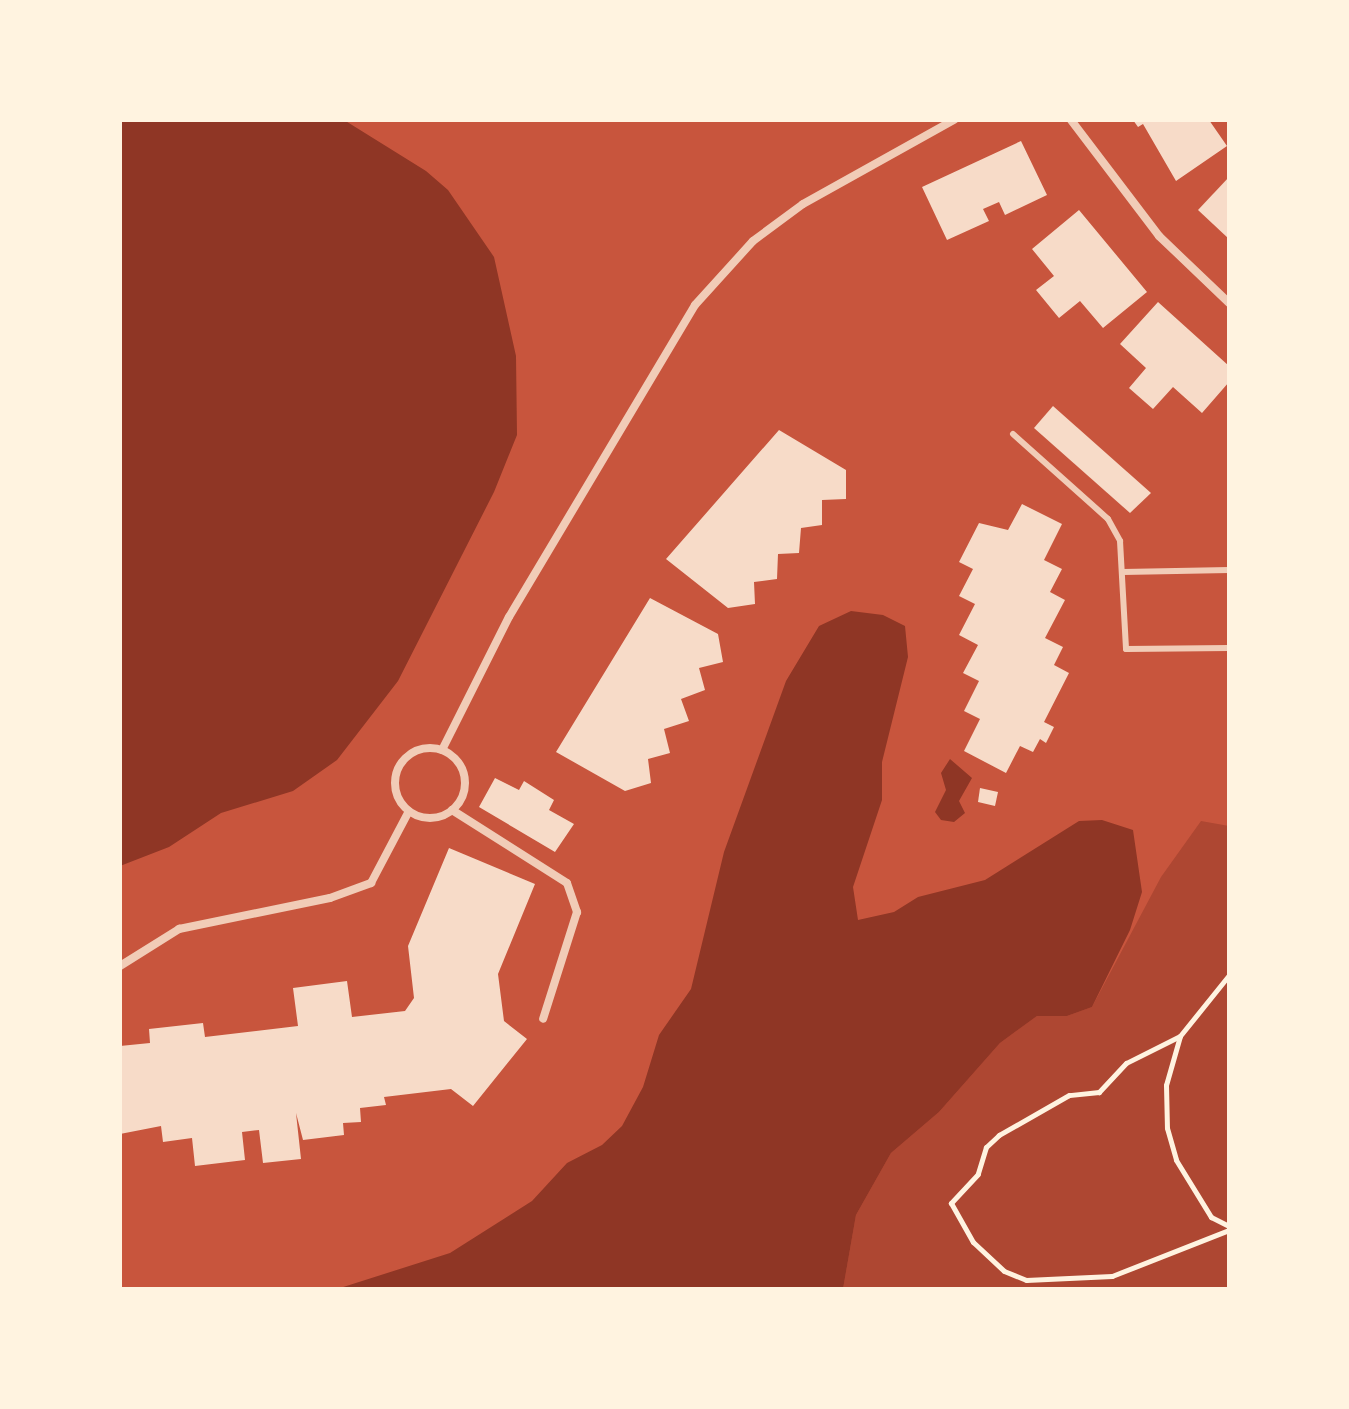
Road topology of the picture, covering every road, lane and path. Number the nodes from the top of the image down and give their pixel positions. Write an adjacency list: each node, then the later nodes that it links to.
1 (954, 120): 8 (street)
2 (1071, 120): 3 (street)
3 (1229, 303)
4 (1013, 434): 6 (lane)
5 (1229, 570): 6 (lane)
6 (1123, 572): 7 (lane)
7 (1229, 648)
8 (442, 750): 9 (street); 10 (street)
9 (452, 810): 10 (street); 13 (street)
10 (409, 811): 11 (street)
11 (120, 966)
12 (1229, 975): 14 (path)
13 (543, 1019)
14 (1180, 1036): 15 (path); 15 (path)
15 (1229, 1228)

